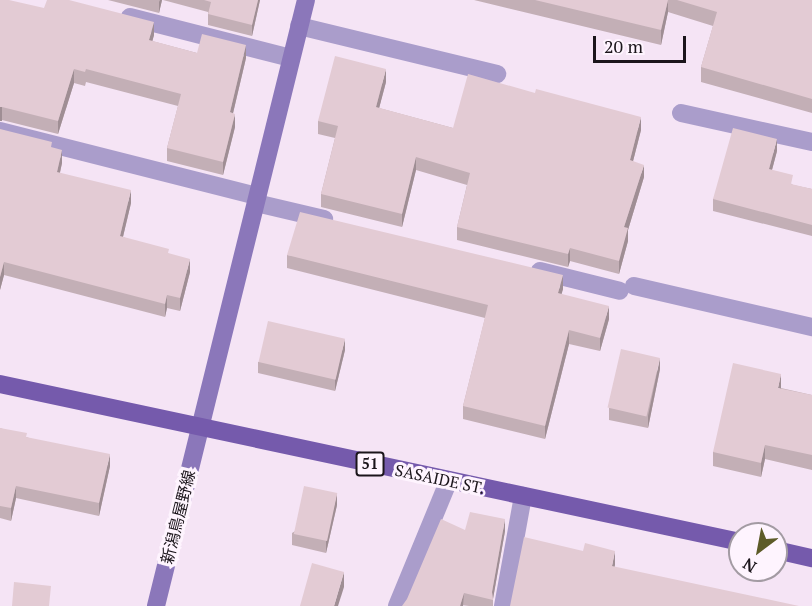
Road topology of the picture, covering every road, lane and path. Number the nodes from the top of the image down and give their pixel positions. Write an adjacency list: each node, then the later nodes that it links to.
1 (306, 0): 3 (street, 新潟鳥屋野線)
2 (108, 12): 4 (street)
3 (299, 26): 4 (street, 新潟鳥屋野線); 5 (street)
4 (291, 58): 9 (street, 新潟鳥屋野線)
5 (497, 74)
6 (681, 113): 8 (street)
7 (0, 131): 9 (street)
8 (812, 142)
9 (256, 199): 10 (street); 14 (street, 新潟鳥屋野線)
10 (346, 225)
11 (517, 266): 12 (street)
12 (812, 327)
13 (0, 384): 14 (main road, SASAIDE ST. / 51)
14 (200, 428): 15 (main road, SASAIDE ST. / 51); 20 (street, 新潟鳥屋野線)
15 (449, 480): 16 (main road, SASAIDE ST. / 51); 21 (street)
16 (523, 496): 17 (main road, SASAIDE ST. / 51); 22 (street)
17 (728, 539)
18 (788, 553): 19 (main road)
19 (812, 558)
20 (156, 606)
21 (397, 606)
22 (503, 606)

